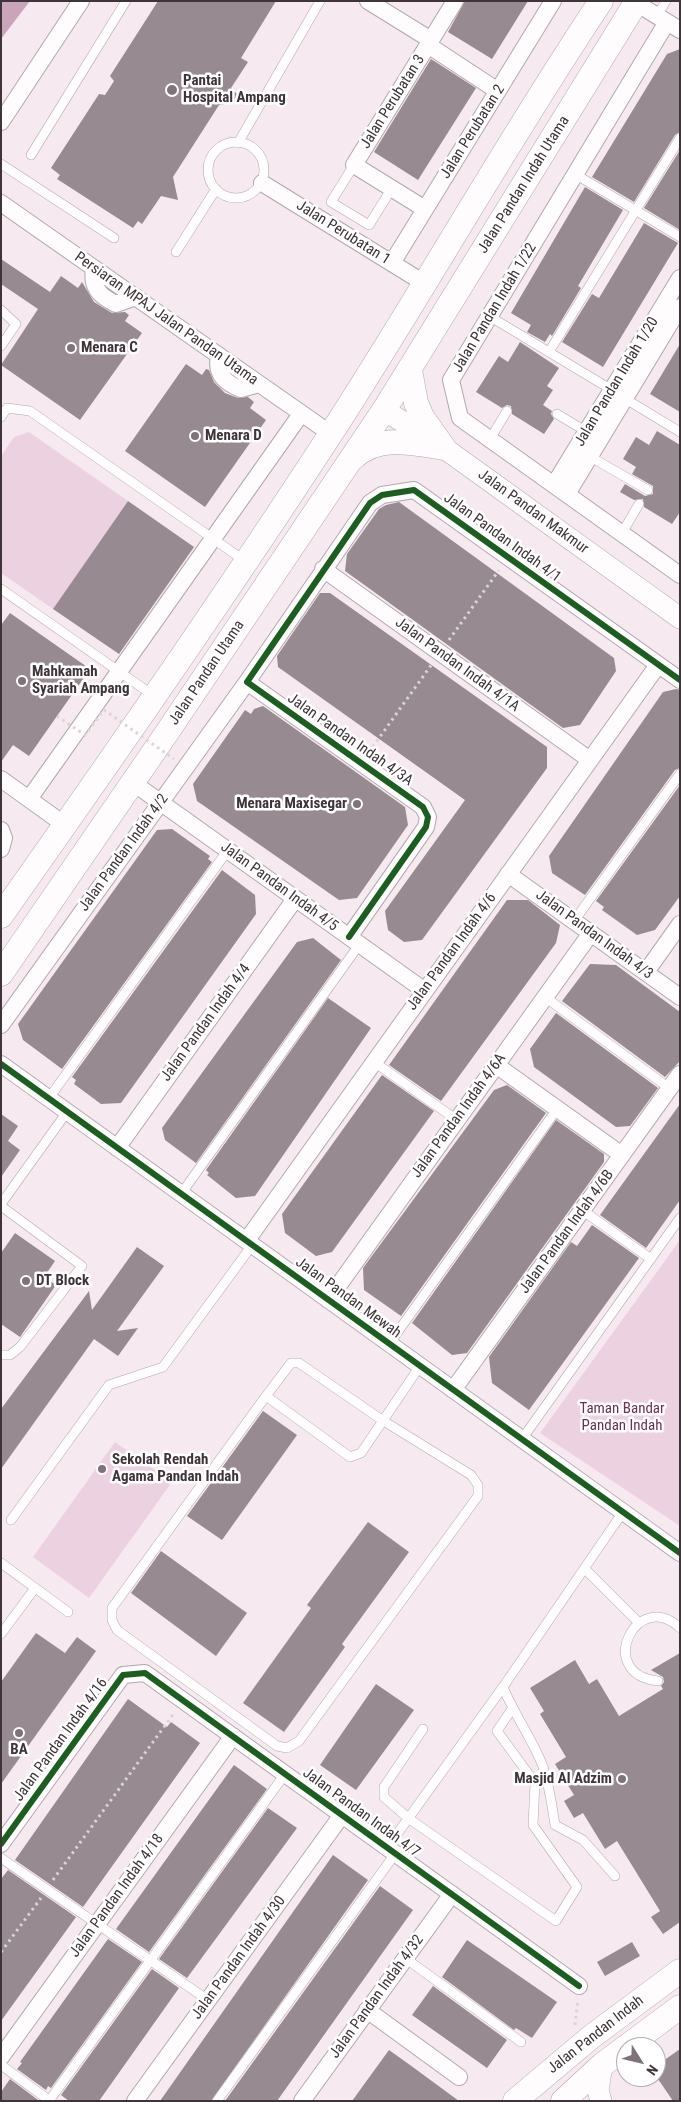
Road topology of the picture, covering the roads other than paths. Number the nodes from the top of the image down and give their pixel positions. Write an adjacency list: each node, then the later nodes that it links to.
1 (82, 1): 13 (street)
2 (126, 1): 16 (lane)
3 (320, 1): 15 (lane)
4 (368, 1): 11 (street, Jalan Perubatan 3)
5 (455, 1): 11 (street, Jalan Perubatan 3)
6 (553, 1): 12 (street, Jalan Perubatan 2)
7 (601, 1): 31 (main road)
8 (666, 1): 10 (lane)
9 (637, 2): 10 (street); 38 (main road, Jalan Pandan Indah Utama)
10 (668, 23): 19 (street, Jalan Pandan Indah 1/22)
11 (429, 42): 12 (street); 18 (street, Jalan Perubatan 3)
12 (498, 90): 24 (street, Jalan Perubatan 2)
13 (1, 122)
14 (680, 138): 25 (lane)
15 (238, 143): 20 (lane); 22 (lane)
16 (31, 155)
17 (1, 164): 27 (lane)
18 (354, 165): 21 (street); 21 (lane)
19 (575, 174): 25 (lane); 34 (street, Jalan Pandan Indah 1/22)
20 (262, 183): 22 (lane); 29 (street, Jalan Perubatan 1)
21 (392, 188): 24 (street)
22 (216, 189): 28 (lane)
23 (1, 203): 42 (street, Persiaran MPAJ Jalan Pandan Utama)
24 (425, 209): 29 (street, Jalan Perubatan 2)
25 (636, 210): 26 (lane); 37 (lane)
26 (680, 237)
27 (114, 238)
28 (176, 252)
29 (392, 263): 31 (street, Jalan Perubatan 1)
30 (680, 278): 39 (street, Jalan Pandan Indah 1/20)
31 (424, 283): 36 (main road)
32 (680, 307): 39 (street, Jalan Pandan Indah 1/20)
33 (1, 310): 35 (lane)
34 (490, 316): 37 (lane); 47 (street, Jalan Pandan Indah 1/22)
35 (1, 346)
36 (382, 352): 40 (main road); 48 (main road, Jalan Pandan Utama)
37 (549, 352): 39 (lane)
38 (410, 370): 40 (main road, Jalan Pandan Utama); 49 (main road)
39 (618, 394): 45 (street, Jalan Pandan Indah 1/20); 46 (lane); 50 (street, Jalan Pandan Indah 1/20)
40 (384, 410): 48 (main road); 49 (street, Jalan Pandan Makmur); 51 (main road, Jalan Pandan Utama)
41 (507, 411): 47 (lane)
42 (301, 414): 48 (street, Persiaran MPAJ Jalan Pandan Utama); 56 (street)
43 (557, 414): 45 (lane)
44 (1, 417): 56 (lane)
45 (586, 432): 52 (street, Jalan Pandan Indah 1/20)
46 (680, 432)
47 (490, 439): 52 (street, Jalan Pandan Indah 1/22)
48 (327, 440): 57 (main road, Jalan Pandan Utama)
49 (444, 448): 51 (main road); 61 (street, Jalan Pandan Makmur)
50 (589, 456): 52 (street, Jalan Pandan Indah 1/20); 53 (lane)
51 (346, 465): 70 (main road, Jalan Pandan Utama)
52 (560, 490): 55 (street, Jalan Pandan Indah 1/22)
53 (648, 490)
54 (639, 504): 55 (lane)
55 (622, 533): 59 (street, Jalan Pandan Indah 1/22)
56 (213, 538): 57 (lane); 63 (street)
57 (246, 561): 66 (main road, Jalan Pandan Utama)
58 (323, 569): 62 (street, Jalan Pandan Indah 4/1); 65 (street); 67 (street, Jalan Pandan Indah 4/1A)
59 (680, 575)
60 (1, 588): 63 (lane)
61 (679, 616)
62 (658, 665): 64 (street, Jalan Pandan Indah 4/1); 67 (street, Jalan Pandan Indah 4/6)
63 (119, 671): 66 (lane); 71 (street)
64 (680, 680)
65 (247, 682): 72 (street, Jalan Pandan Indah 4/2); 83 (street, Jalan Pandan Indah 4/3A)
66 (154, 696): 73 (main road, Jalan Pandan Utama)
67 (590, 760): 77 (street, Jalan Pandan Indah 4/6)
68 (680, 774): 80 (lane)
69 (1, 779): 71 (street)
70 (132, 782): 72 (street, Jalan Pandan Indah 4/5); 73 (main road); 85 (main road, Jalan Pandan Utama)
71 (29, 799): 73 (street)
72 (161, 802): 76 (street, Jalan Pandan Indah 4/5); 89 (street, Jalan Pandan Indah 4/2)
73 (65, 825): 79 (main road, Jalan Pandan Utama)
74 (1, 830): 75 (street)
75 (1, 849)
76 (228, 850): 78 (street, Jalan Pandan Indah 4/5); 95 (lane)
77 (508, 874): 80 (street, Jalan Pandan Indah 4/3); 86 (street, Jalan Pandan Indah 4/6)
78 (295, 899): 83 (street, Jalan Pandan Indah 4/5); 99 (street, Jalan Pandan Indah 4/4)
79 (1, 916)
80 (574, 921): 82 (street, Jalan Pandan Indah 4/3)
81 (680, 924): 84 (street)
82 (591, 933): 84 (street, Jalan Pandan Indah 4/3); 87 (street, Jalan Pandan Indah 4/6A)
83 (354, 941): 86 (street, Jalan Pandan Indah 4/5); 101 (lane)
84 (646, 972): 88 (street, Jalan Pandan Indah 4/3)
85 (1, 974)
86 (424, 991): 90 (street, Jalan Pandan Indah 4/6)
87 (545, 997): 92 (street, Jalan Pandan Indah 4/6A); 94 (lane)
88 (680, 997)
89 (1, 1025)
90 (374, 1062): 98 (lane); 105 (street, Jalan Pandan Indah 4/6)
91 (1, 1064): 95 (street, Jalan Pandan Mewah)
92 (496, 1065): 96 (street); 98 (street, Jalan Pandan Indah 4/6A)
93 (680, 1074): 94 (street, Jalan Pandan Indah 4/6B)
94 (669, 1088): 100 (street, Jalan Pandan Indah 4/6B)
95 (49, 1098): 97 (street, Jalan Pandan Mewah)
96 (558, 1109): 100 (street); 108 (lane)
97 (67, 1112): 99 (street, Jalan Pandan Mewah); 102 (lane)
98 (456, 1120): 107 (street, Jalan Pandan Indah 4/6A)
99 (117, 1148): 101 (street, Jalan Pandan Mewah)
100 (622, 1155): 103 (street, Jalan Pandan Indah 4/6B)
101 (181, 1194): 105 (street, Jalan Pandan Mewah)
102 (1, 1205): 109 (lane)
103 (582, 1210): 106 (lane); 111 (street, Jalan Pandan Indah 4/6B)
104 (680, 1218): 106 (lane)
105 (250, 1242): 107 (street, Jalan Pandan Mewah); 116 (lane)
106 (651, 1259): 114 (lane)
107 (328, 1300): 108 (street, Jalan Pandan Mewah)
108 (389, 1344): 110 (street, Jalan Pandan Mewah)
109 (1, 1355)
110 (420, 1366): 111 (street, Jalan Pandan Mewah); 113 (lane)
111 (453, 1390): 114 (street, Jalan Pandan Mewah)
112 (266, 1396): 113 (lane); 113 (lane); 113 (lane)
113 (382, 1420)
114 (522, 1439): 115 (street, Jalan Pandan Mewah)
115 (623, 1512): 117 (street, Jalan Pandan Mewah); 119 (lane)
116 (11, 1520)
117 (680, 1553)
118 (1, 1563): 120 (lane)
119 (584, 1568): 122 (lane); 127 (lane)
120 (35, 1588): 121 (lane); 124 (lane)
121 (68, 1612)
122 (638, 1623): 123 (lane); 126 (lane)
123 (680, 1628)
124 (1, 1634)
125 (123, 1675): 130 (street, Jalan Pandan Indah 4/7); 134 (street, Jalan Pandan Indah 4/16)
126 (658, 1681)
127 (503, 1687): 128 (lane); 133 (lane)
128 (512, 1709): 133 (lane); 137 (lane)
129 (423, 1729): 133 (lane)
130 (233, 1736): 131 (street, Jalan Pandan Indah 4/7); 139 (street, Jalan Pandan Indah 4/18)
131 (285, 1774): 132 (street, Jalan Pandan Indah 4/7); 141 (lane)
132 (342, 1815): 135 (street, Jalan Pandan Indah 4/7); 144 (street, Jalan Pandan Indah 4/30)
133 (408, 1818): 135 (lane)
134 (1, 1844)
135 (391, 1851): 138 (street, Jalan Pandan Indah 4/7); 155 (lane)
136 (1, 1858): 139 (lane)
137 (615, 1876)
138 (452, 1894): 140 (street, Jalan Pandan Indah 4/32); 143 (street, Jalan Pandan Indah 4/7)
139 (97, 1924): 141 (lane); 148 (street, Jalan Pandan Indah 4/18)
140 (405, 1958): 146 (street, Jalan Pandan Indah 4/32); 147 (lane)
141 (150, 1960): 144 (lane); 152 (lane)
142 (680, 1971): 157 (main road, Jalan Pandan Indah)
143 (580, 1986)
144 (208, 2000): 154 (street, Jalan Pandan Indah 4/30)
145 (680, 2006): 150 (main road, Jalan Pandan Indah)
146 (368, 2010): 151 (street); 156 (street, Jalan Pandan Indah 4/32)
147 (521, 2042)
148 (1, 2057)
149 (1, 2065): 152 (lane)
150 (602, 2066): 153 (main road, Jalan Pandan Indah); 158 (street)
151 (459, 2076)
152 (49, 2100)
153 (569, 2100)
154 (135, 2101)
155 (217, 2101)
156 (302, 2101)
157 (515, 2101)
158 (601, 2101)

